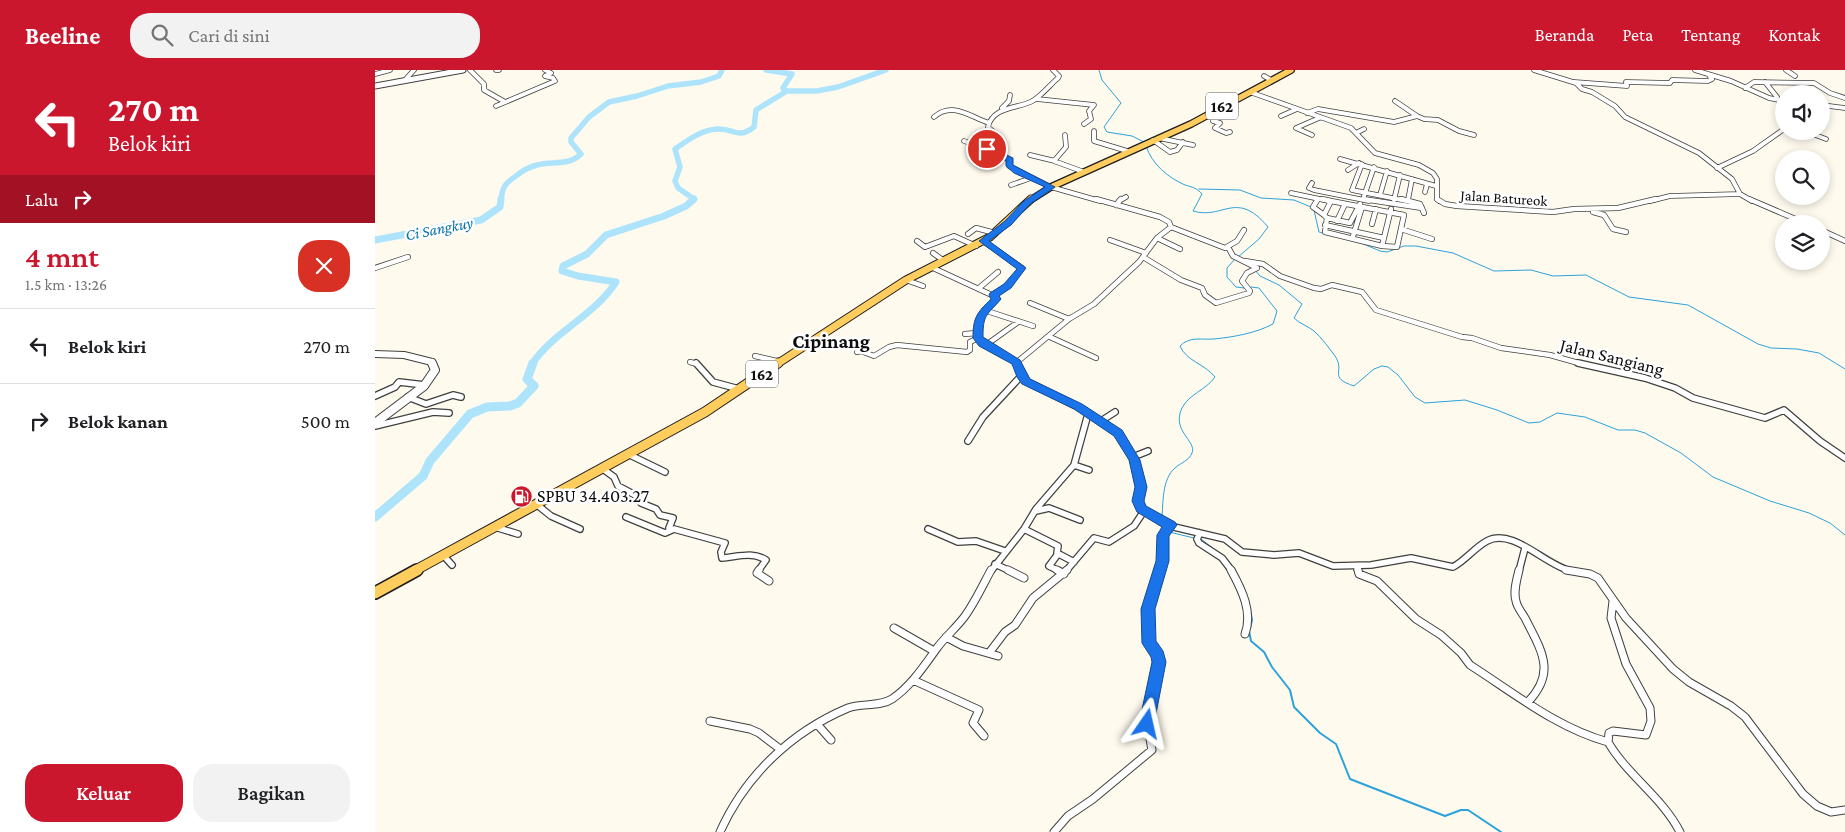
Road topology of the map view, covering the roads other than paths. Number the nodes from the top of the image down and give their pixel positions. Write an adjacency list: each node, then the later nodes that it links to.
1 (389, 70): 11 (street)
2 (414, 70): 15 (street)
3 (463, 70): 15 (street)
4 (470, 70): 28 (street)
5 (545, 70): 28 (street)
6 (1053, 70): 25 (street)
7 (1291, 70): 16 (main road, 162)
8 (1534, 70): 17 (street)
9 (1695, 70): 12 (street)
10 (1786, 70): 14 (street)
11 (375, 74)
12 (1709, 75): 17 (street); 20 (street)
13 (1264, 76): 16 (street)
14 (1795, 76)
15 (405, 80): 19 (street)
16 (1271, 80): 21 (main road, 162)
17 (1575, 82): 64 (street)
18 (1765, 82): 20 (street); 22 (street); 24 (street)
19 (375, 86)
20 (1745, 88): 26 (street)
21 (1250, 92): 32 (street); 35 (main road, 162)
22 (1775, 94)
23 (1010, 96): 33 (street)
24 (1845, 98)
25 (1037, 99): 33 (street); 41 (street)
26 (1775, 99)
27 (1395, 101): 37 (street)
28 (505, 102): 29 (street)
29 (496, 106)
30 (1830, 106): 31 (street)
31 (1845, 108)
32 (1297, 109): 34 (street); 36 (street)
33 (1003, 110): 40 (street)
34 (1307, 113): 37 (street); 39 (street)
35 (1205, 116): 44 (street); 51 (main road, 162)
36 (1281, 116)
37 (1417, 116): 48 (street)
38 (934, 118): 40 (street)
39 (1319, 118): 45 (street); 47 (street)
40 (989, 123): 57 (street)
41 (1084, 124)
42 (1365, 129): 45 (street)
43 (1094, 131): 58 (street)
44 (1229, 132)
45 (1358, 132): 74 (street, Jalan Batureok)
46 (1065, 135): 61 (street)
47 (1312, 135)
48 (1474, 135)
49 (1775, 136): 64 (street)
50 (987, 139): 54 (street)
51 (1155, 140): 53 (street); 53 (street); 55 (main road, 162)
52 (964, 141): 54 (street)
53 (1183, 142): 56 (street)
54 (971, 143): 57 (street)
55 (1141, 145): 58 (main road, 162)
56 (1193, 146)
57 (993, 151): 69 (street)
58 (1127, 151): 67 (main road, 162)
59 (1030, 155): 61 (street)
60 (1339, 160): 62 (street)
61 (1055, 161): 67 (street)
62 (1360, 163): 63 (street); 65 (street); 78 (street)
63 (1374, 167): 66 (street); 78 (street)
64 (1717, 168): 79 (street)
65 (1348, 170)
66 (1387, 171): 68 (street); 80 (street)
67 (1084, 172): 75 (main road, 162)
68 (1400, 176): 70 (street); 82 (street)
69 (1031, 178): 73 (street); 75 (street)
70 (1412, 179): 72 (street); 85 (street)
71 (1313, 183): 84 (street)
72 (1427, 184): 74 (street); 76 (street)
73 (1011, 185)
74 (1436, 186): 93 (street, Jalan Batureok)
75 (1051, 187): 88 (street); 106 (main road, 162)
76 (1425, 192)
77 (1291, 193): 83 (street)
78 (1365, 193): 80 (street); 84 (street)
79 (1740, 194): 93 (street, Jalan Batureok); 96 (street)
80 (1379, 195): 82 (street)
81 (1126, 197): 88 (street)
82 (1394, 198): 85 (street); 89 (street)
83 (1318, 199): 86 (street); 97 (street)
84 (1362, 200): 89 (street); 90 (street)
85 (1408, 200): 91 (street)
86 (1331, 201): 87 (street); 97 (street)
87 (1345, 204): 90 (street); 98 (street)
88 (1116, 205): 101 (street)
89 (1393, 205): 91 (street); 94 (street)
90 (1361, 206): 92 (street); 98 (street); 104 (street)
91 (1422, 208): 95 (street)
92 (1377, 209): 94 (street); 99 (street)
93 (1587, 209): 105 (street)
94 (1390, 212): 102 (street); 110 (street)
95 (1425, 213)
96 (1785, 215)
97 (1326, 217): 98 (street); 100 (street)
98 (1337, 221)
99 (1372, 224)
100 (1325, 225): 104 (street); 111 (street)
101 (1171, 227): 109 (street); 118 (street)
102 (1401, 229): 112 (street); 117 (street)
103 (1244, 230): 118 (street)
104 (1354, 232): 110 (street); 111 (street)
105 (1626, 232)
106 (995, 233): 107 (street); 116 (main road, 162)
107 (968, 234)
108 (1830, 234): 115 (street)
109 (1157, 238): 119 (street); 121 (street)
110 (1384, 238): 117 (street)
111 (1351, 239): 117 (street)
112 (1432, 239)
113 (1110, 240): 121 (street)
114 (917, 241): 116 (street)
115 (1845, 241)
116 (980, 243): 123 (main road, 162); 131 (street)
117 (1382, 246)
118 (1228, 247): 124 (street)
119 (1180, 249)
120 (933, 254): 123 (street)
121 (1145, 255): 124 (street); 134 (street)
122 (408, 257): 126 (street)
123 (944, 261): 125 (main road, 162)
124 (1245, 262): 163 (street, Jalan Sangiang)
125 (931, 267): 128 (main road, 162); 130 (street)
126 (375, 268)
127 (997, 272): 130 (street)
128 (906, 280): 129 (street); 146 (main road, 162)
129 (923, 286)
130 (979, 288): 131 (street)
131 (993, 295): 133 (street)
132 (1030, 303): 134 (street)
133 (984, 310): 135 (street); 138 (street)
134 (1069, 319): 139 (street)
135 (1018, 322): 136 (street); 140 (street)
136 (1033, 326)
137 (965, 334): 138 (street)
138 (977, 335): 140 (street); 141 (street)
139 (1050, 336): 144 (street); 147 (street)
140 (986, 345): 147 (street)
141 (857, 352)
142 (375, 354): 149 (street)
143 (755, 356): 146 (street)
144 (1096, 358)
145 (691, 362): 150 (street)
146 (781, 362): 150 (main road, 162)
147 (1017, 362): 148 (street)
148 (1021, 375): 156 (street); 159 (street)
149 (425, 384): 151 (street); 152 (street)
150 (739, 389): 161 (main road, 162)
151 (375, 396)
152 (409, 397): 153 (street); 158 (street)
153 (461, 397)
154 (1115, 412): 157 (street)
155 (449, 413): 158 (street)
156 (1087, 414): 157 (street); 164 (street)
157 (1101, 421): 162 (street)
158 (375, 425)
159 (968, 441)
160 (1148, 452): 162 (street)
161 (630, 454): 165 (main road, 162); 167 (street)
162 (1133, 457): 170 (street)
163 (1845, 458)
164 (1075, 465): 166 (street); 169 (street)
165 (603, 469): 168 (main road, 162); 178 (street)
166 (1089, 470)
167 (665, 472)
168 (536, 504): 173 (main road, 162); 175 (street)
169 (1036, 510): 172 (street); 177 (street)
170 (1144, 511): 174 (street); 185 (street)
171 (626, 517): 178 (street)
172 (1080, 520)
173 (495, 527): 179 (street); 184 (main road, 162)
174 (1169, 527): 180 (street); 210 (street)
175 (579, 529)
176 (928, 529): 182 (street)
177 (1024, 529): 182 (street); 183 (street)
178 (671, 530): 191 (street)
179 (518, 534)
180 (1199, 536): 188 (street); 195 (street)
181 (1525, 548): 188 (street); 193 (street); 201 (street)
182 (1005, 551): 186 (street)
183 (1057, 554): 185 (street); 189 (street)
184 (443, 555): 187 (street); 192 (main road, 162)
185 (1074, 562): 189 (street)
186 (995, 564): 190 (street); 196 (street)
187 (452, 565)
188 (1356, 566): 201 (street)
189 (1064, 574): 198 (street)
190 (1024, 578)
191 (769, 581)
192 (375, 593)
193 (1613, 601): 206 (street); 208 (street)
194 (894, 628): 197 (street)
195 (1245, 634)
196 (946, 637): 197 (street); 198 (street)
197 (934, 651): 200 (street)
198 (989, 653): 199 (street)
199 (998, 656)
200 (913, 680): 203 (street); 204 (street)
201 (1528, 702): 206 (street)
202 (710, 721): 207 (street)
203 (817, 724): 205 (street); 207 (street)
204 (984, 736)
205 (831, 740)
206 (1608, 742): 211 (street)
207 (781, 749): 209 (street)
208 (1845, 810)
209 (721, 832)
210 (1054, 832)
211 (1680, 832)

